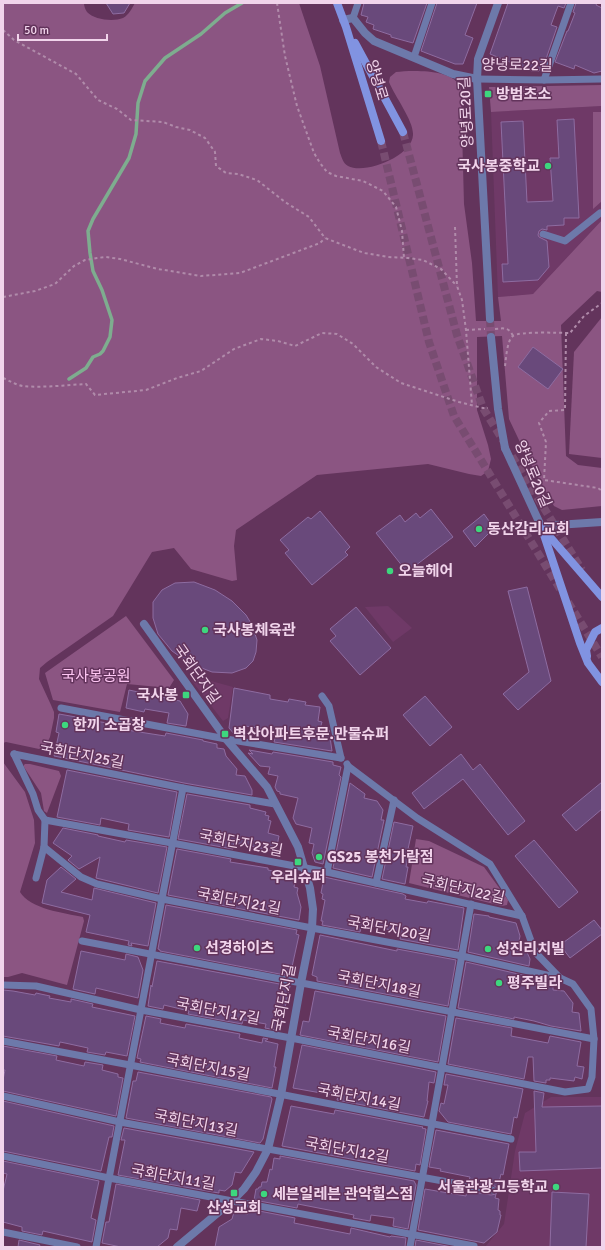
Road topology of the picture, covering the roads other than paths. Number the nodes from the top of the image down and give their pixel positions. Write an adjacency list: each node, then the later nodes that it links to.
1 (337, 3): 7 (main road, 양녕로)
2 (358, 3): 6 (lane)
3 (432, 3): 8 (lane)
4 (498, 3): 9 (street, 양녕로20길)
5 (571, 3): 11 (lane)
6 (353, 18): 7 (street); 8 (street, 양녕로22길)
7 (345, 24): 12 (main road, 양녕로); 13 (main road, 양녕로)
8 (414, 57): 9 (street, 양녕로22길)
9 (477, 79): 11 (lane, 양녕로22길); 16 (street, 양녕로20길)
10 (602, 79): 11 (lane, 양녕로22길)
11 (544, 80)
12 (403, 132)
13 (381, 141)
14 (600, 213): 15 (lane)
15 (543, 234)
16 (490, 319)
17 (491, 337): 19 (street, 양녕로20길)
18 (602, 522): 19 (street)
19 (541, 526): 20 (main road); 23 (main road)
20 (602, 597)
21 (144, 624): 27 (street, 국회단지길)
22 (602, 628): 23 (main road)
23 (588, 663): 24 (main road)
24 (602, 682)
25 (322, 696): 28 (lane)
26 (61, 708): 27 (lane)
27 (226, 739): 28 (lane); 32 (street, 국회단지길)
28 (341, 758): 29 (lane)
29 (348, 766): 31 (lane); 37 (lane)
30 (183, 788): 32 (lane, 국회단지25길); 33 (lane, 국회단지25길); 34 (lane)
31 (394, 800): 39 (lane); 42 (lane)
32 (275, 804): 36 (street, 국회단지길)
33 (45, 820): 34 (lane, 국회단지23길); 35 (lane, 국회단지25길)
34 (172, 843): 36 (lane, 국회단지23길); 40 (lane)
35 (44, 846): 38 (lane, 국회단지25길); 40 (lane, 국회단지21길)
36 (305, 868): 37 (lane, 국회단지22길); 43 (street, 국회단지길)
37 (327, 872): 39 (lane, 국회단지22길)
38 (36, 878)
39 (376, 883): 41 (lane, 국회단지22길)
40 (162, 899): 43 (lane, 국회단지21길); 45 (lane)
41 (471, 904): 42 (lane, 국회단지22길); 46 (lane)
42 (522, 916): 47 (lane)
43 (312, 928): 46 (lane, 국회단지20길); 48 (street, 국회단지길)
44 (82, 941): 45 (lane, 국회단지18길)
45 (151, 954): 48 (lane, 국회단지18길); 50 (lane)
46 (462, 956): 47 (lane, 국회단지20길); 51 (lane)
47 (560, 978): 53 (lane)
48 (301, 983): 51 (lane, 국회단지18길); 52 (street, 국회단지길)
49 (3, 985): 50 (lane, 국회단지17길)
50 (141, 1010): 52 (lane, 국회단지17길); 55 (lane)
51 (452, 1012): 53 (lane, 국회단지18길); 56 (lane)
52 (291, 1038): 56 (lane, 국회단지16길); 57 (street, 국회단지길)
53 (594, 1039): 56 (lane, 국회단지16길)
54 (3, 1041): 55 (lane, 국회단지15길)
55 (130, 1065): 57 (lane, 국회단지15길); 59 (lane)
56 (442, 1068): 60 (lane)
57 (281, 1095): 60 (lane, 국회단지14길); 62 (street, 국회단지길)
58 (3, 1096): 59 (lane, 국회단지13길)
59 (120, 1122): 62 (lane, 국회단지13길); 65 (lane, 국회단지11길)
60 (432, 1124): 61 (lane, 국회단지14길); 64 (lane)
61 (511, 1139)
62 (268, 1149): 64 (lane, 국회단지12길); 67 (street, 국회단지길)
63 (3, 1156): 65 (lane, 국회단지11길)
64 (422, 1177): 66 (lane, 국회단지12길); 69 (lane)
65 (109, 1178): 67 (lane, 국회단지11길); 72 (lane)
66 (492, 1190)
67 (232, 1201): 69 (lane, 국회단지11길); 73 (street, 국회단지길)
68 (3, 1232): 71 (lane)
69 (412, 1235): 70 (lane, 국회단지11길); 74 (lane)
70 (474, 1246)
71 (77, 1247)
72 (96, 1247)
73 (177, 1247)
74 (410, 1247)

